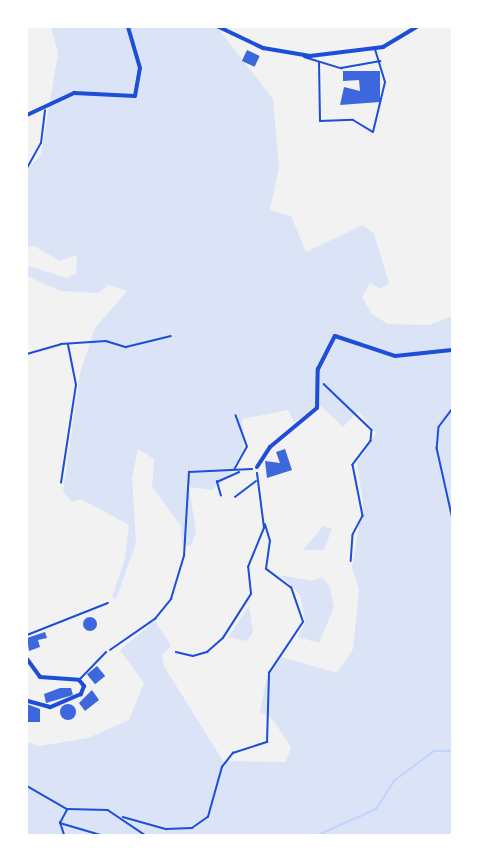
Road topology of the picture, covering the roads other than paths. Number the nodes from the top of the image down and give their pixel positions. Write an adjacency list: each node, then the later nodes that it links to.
1 (128, 27): 8 (street)
2 (219, 27): 5 (street)
3 (416, 27): 4 (street)
4 (375, 50): 5 (street); 6 (lane)
5 (303, 56): 7 (lane)
6 (380, 61): 7 (lane); 7 (lane)
7 (320, 63)
8 (45, 110): 9 (street); 10 (lane)
9 (27, 116)
10 (27, 168)
11 (452, 350): 12 (street)
12 (257, 467)
13 (108, 603): 14 (lane)
14 (27, 635)
15 (106, 652): 17 (lane)
16 (27, 659): 17 (street)
17 (79, 680): 18 (street)
18 (27, 701)

